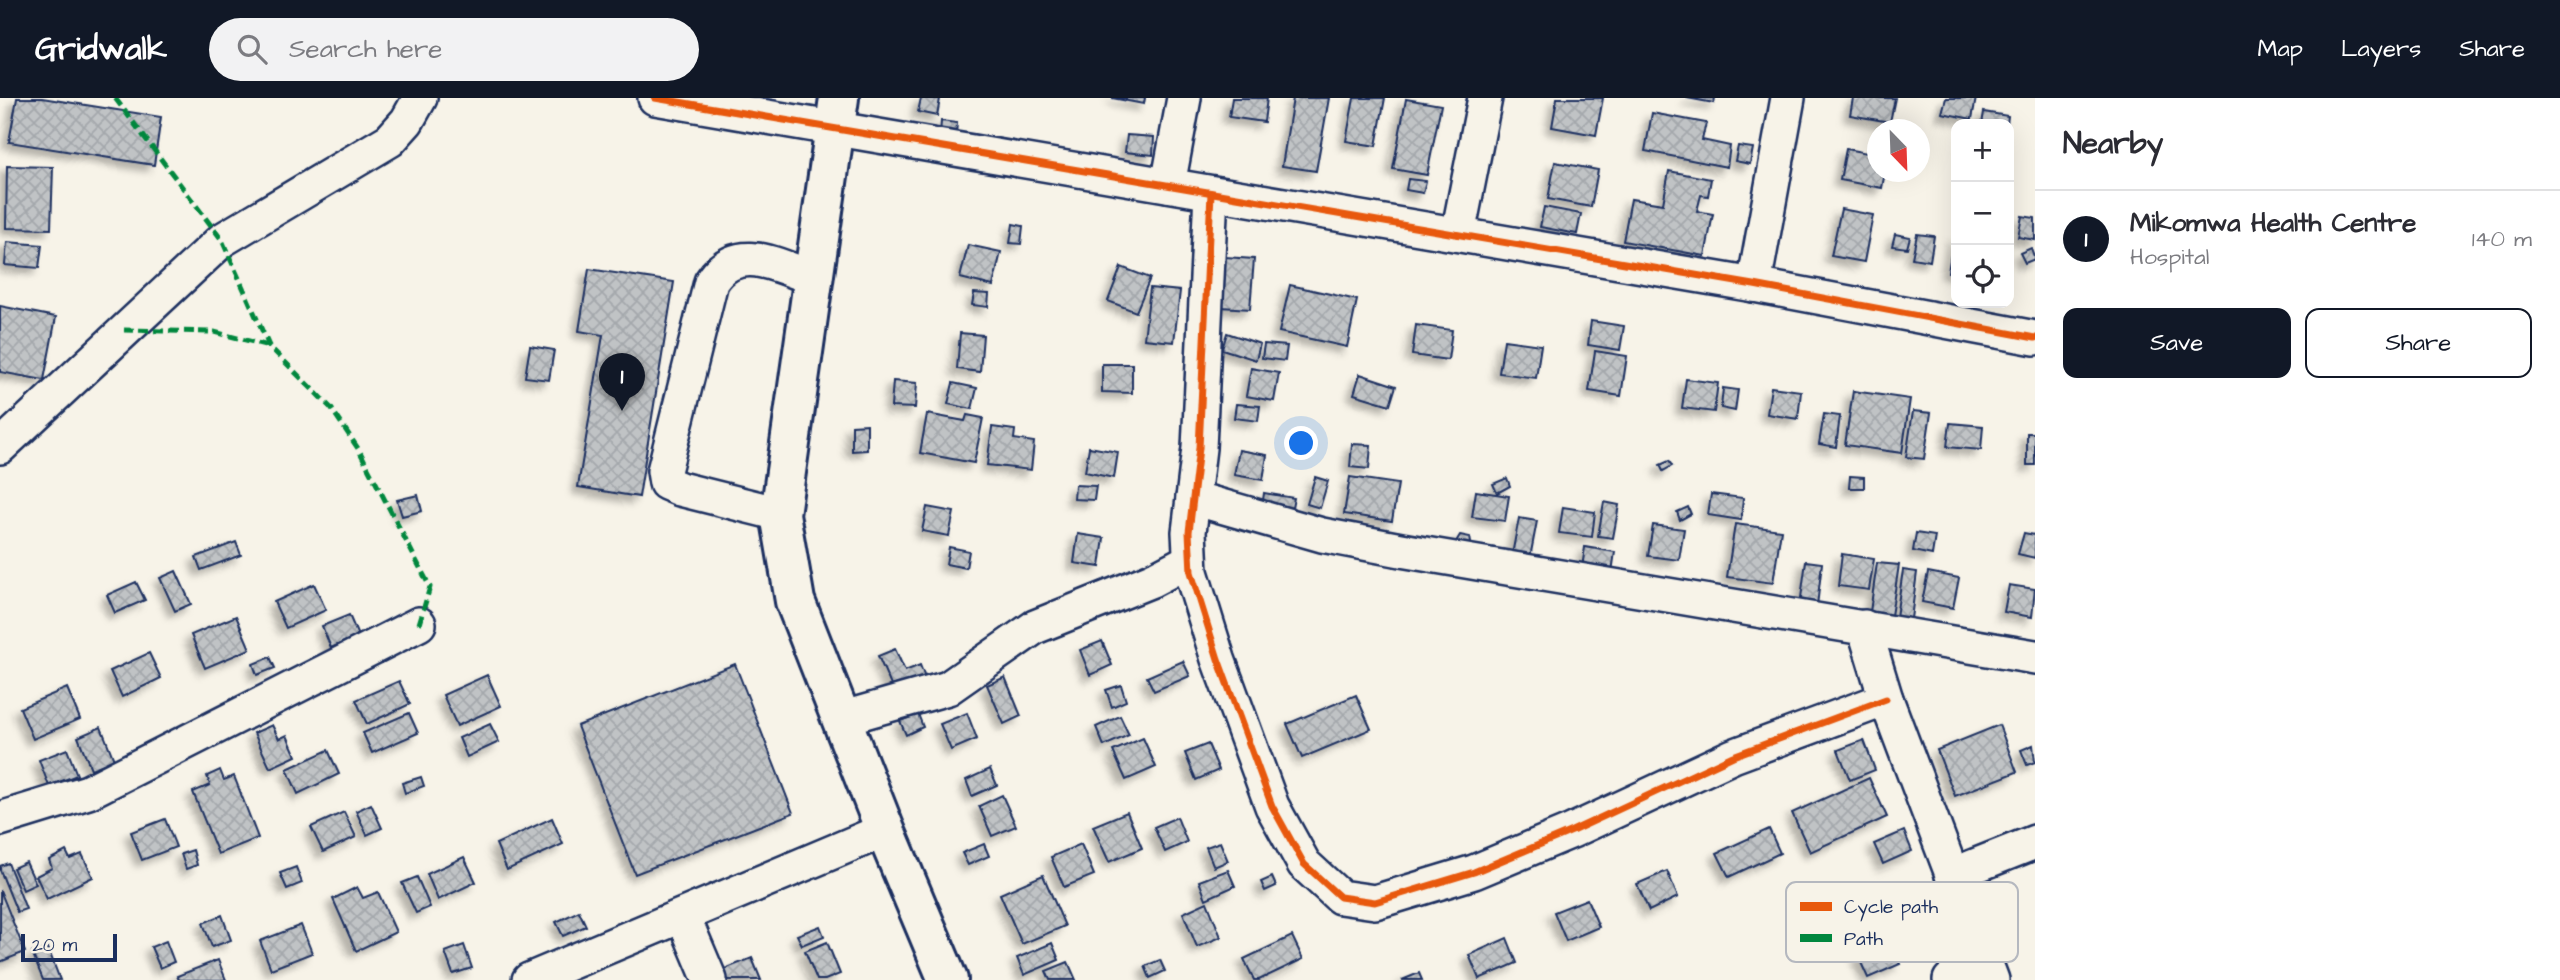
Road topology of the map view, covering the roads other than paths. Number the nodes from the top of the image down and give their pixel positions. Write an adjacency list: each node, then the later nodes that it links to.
1 (420, 98): 13 (street)
2 (655, 98): 6 (street)
3 (1184, 98): 7 (street)
4 (1485, 98): 9 (street)
5 (1788, 98): 11 (street)
6 (837, 114): 7 (street); 10 (main road)
7 (1168, 185): 8 (street)
8 (1211, 193): 9 (street); 14 (street)
9 (1458, 234): 11 (street)
10 (813, 278): 15 (main road); 15 (street)
11 (1754, 285): 12 (street)
12 (2035, 338)
13 (0, 447)
14 (1193, 498): 16 (street); 18 (street)
15 (780, 514): 21 (main road)
16 (1190, 560): 20 (street); 21 (street)
17 (419, 624): 22 (street)
18 (1864, 627): 19 (street); 20 (street)
19 (2035, 657)
20 (1886, 699): 25 (street)
21 (840, 719): 23 (main road)
22 (0, 818)
23 (885, 830): 27 (street); 31 (main road)
24 (2035, 842): 25 (street)
25 (1952, 875): 26 (street)
26 (1955, 882)
27 (683, 916): 29 (street); 30 (street)
28 (1989, 972): 32 (street)
29 (529, 980)
30 (710, 980)
31 (948, 980)
32 (1950, 980)

